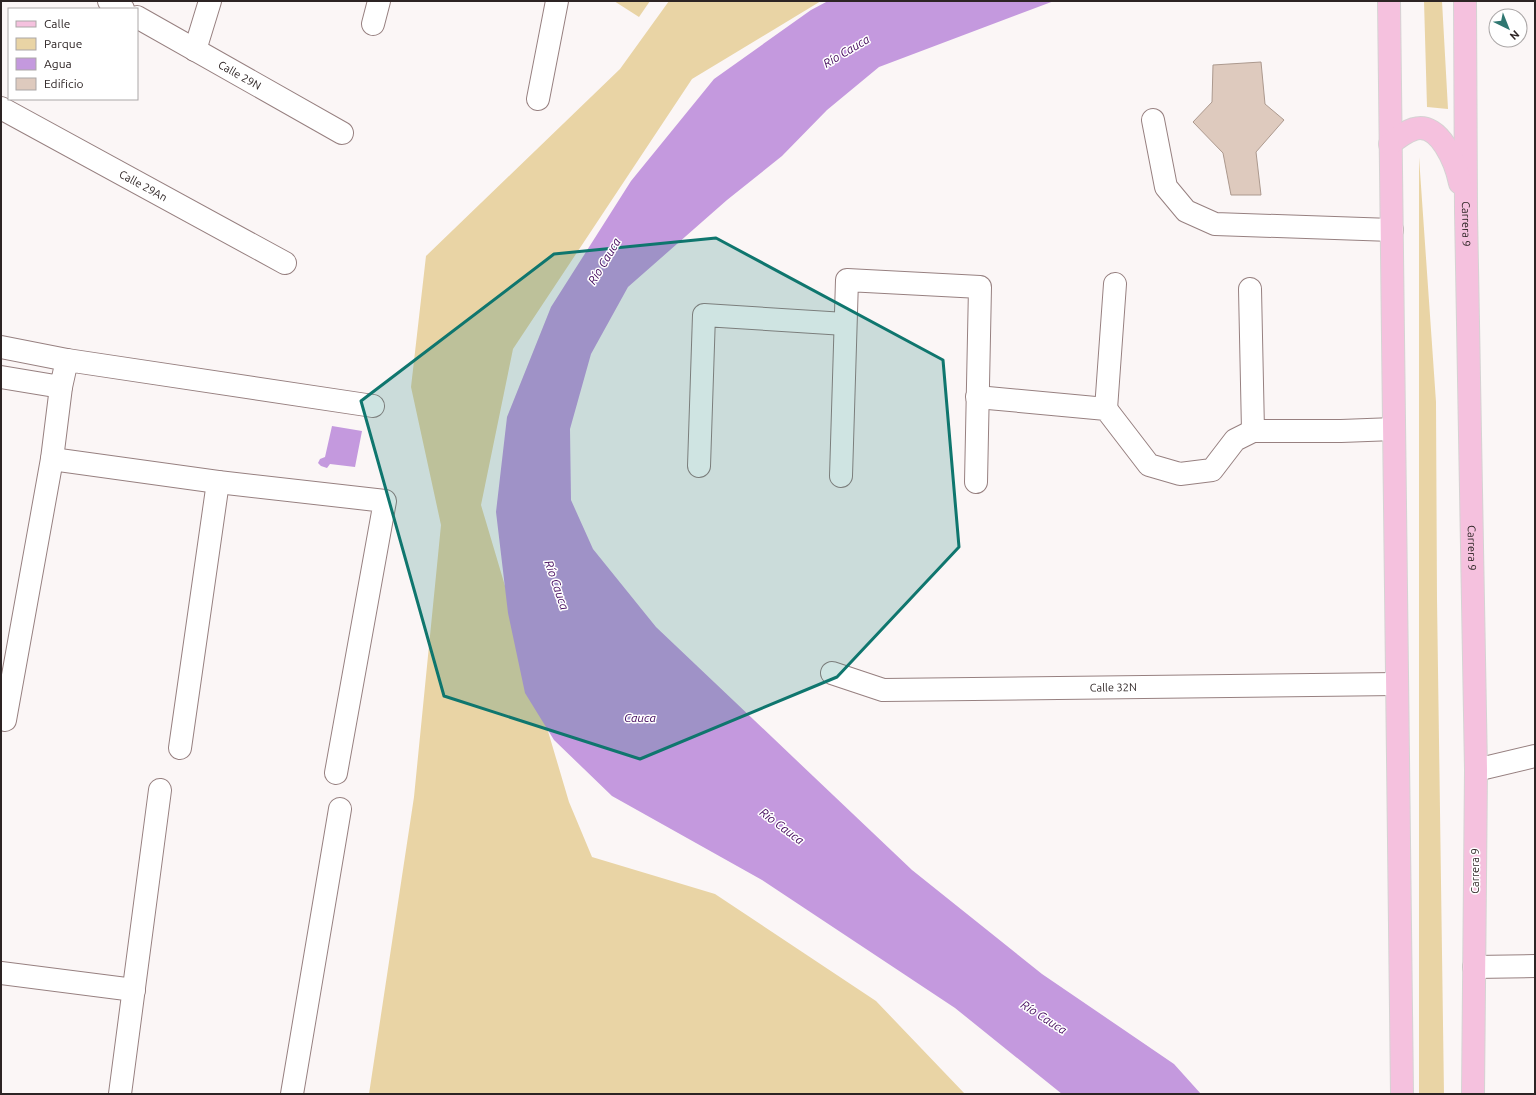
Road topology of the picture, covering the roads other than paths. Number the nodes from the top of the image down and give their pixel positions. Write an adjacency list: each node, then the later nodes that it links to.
1 (109, 1): 7 (street)
2 (210, 1): 10 (street)
3 (379, 1): 9 (street)
4 (557, 1): 11 (street)
5 (1389, 1): 15 (main road)
6 (1465, 1): 16 (main road, Carrera 9)
7 (121, 8)
8 (138, 18): 10 (street, Calle 29N)
9 (374, 24)
10 (195, 50): 14 (street, Calle 29N)
11 (538, 99)
12 (1, 108): 18 (street, Calle 29An)
13 (1154, 120): 17 (street)
14 (342, 133)
15 (1390, 144): 16 (main road); 17 (main road)
16 (1466, 211): 41 (main road, Carrera 9)
17 (1392, 230): 29 (main road)
18 (285, 262)
19 (1115, 284): 28 (street)
20 (1250, 289): 30 (street)
21 (845, 324): 26 (street); 32 (street); 33 (street)
22 (1, 347): 23 (street)
23 (67, 360): 25 (street); 27 (street)
24 (1, 377): 25 (street)
25 (61, 387): 31 (street)
26 (977, 397): 28 (street); 35 (street)
27 (373, 406)
28 (1106, 409): 30 (street)
29 (1394, 429): 30 (street); 37 (main road)
30 (1253, 431)
31 (52, 459): 34 (street); 38 (street)
32 (699, 466)
33 (841, 476)
34 (218, 482): 39 (street); 42 (street)
35 (976, 482)
36 (832, 673): 37 (street, Calle 32N)
37 (1397, 684): 51 (main road)
38 (5, 720)
39 (180, 748)
40 (1535, 756): 41 (street)
41 (1476, 770): 46 (main road, Carrera 9)
42 (336, 774)
43 (160, 790): 48 (street)
44 (340, 808): 50 (street)
45 (1535, 966): 46 (street)
46 (1474, 967): 52 (main road, Carrera 9)
47 (1, 973): 48 (street)
48 (134, 990): 49 (street)
49 (120, 1094)
50 (292, 1094)
51 (1402, 1094)
52 (1473, 1094)

